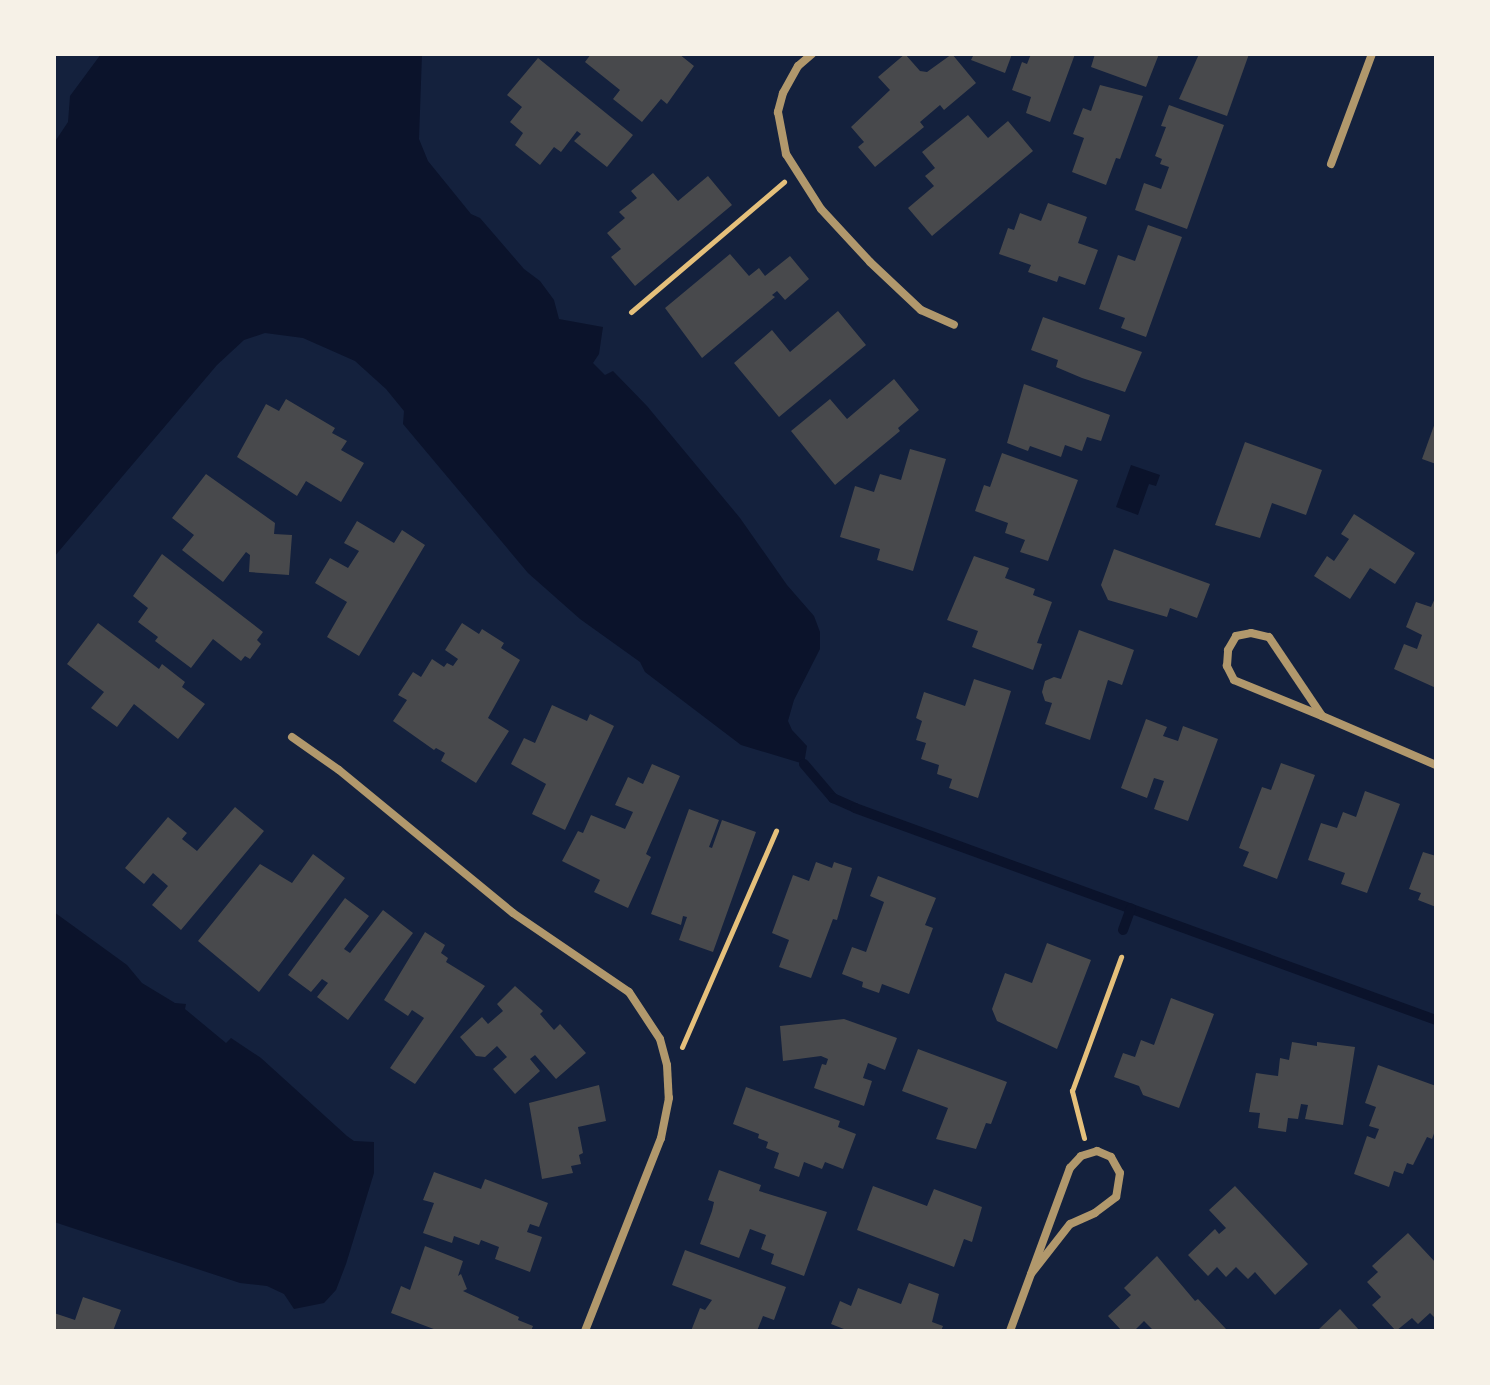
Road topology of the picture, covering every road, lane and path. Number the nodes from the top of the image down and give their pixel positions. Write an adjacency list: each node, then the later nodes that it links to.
1 (812, 54): 4 (street)
2 (1372, 54): 3 (street)
3 (1331, 164)
4 (797, 171): 5 (path); 6 (street)
5 (631, 312)
6 (954, 325)
7 (1322, 716): 7 (street); 9 (street)
8 (292, 737): 12 (street)
9 (1436, 765)
10 (776, 831): 12 (path)
11 (1121, 957): 13 (path)
12 (667, 1065): 15 (street)
13 (1088, 1154): 14 (street); 14 (street)
14 (1031, 1274): 16 (street)
15 (585, 1331)
16 (1010, 1331)

